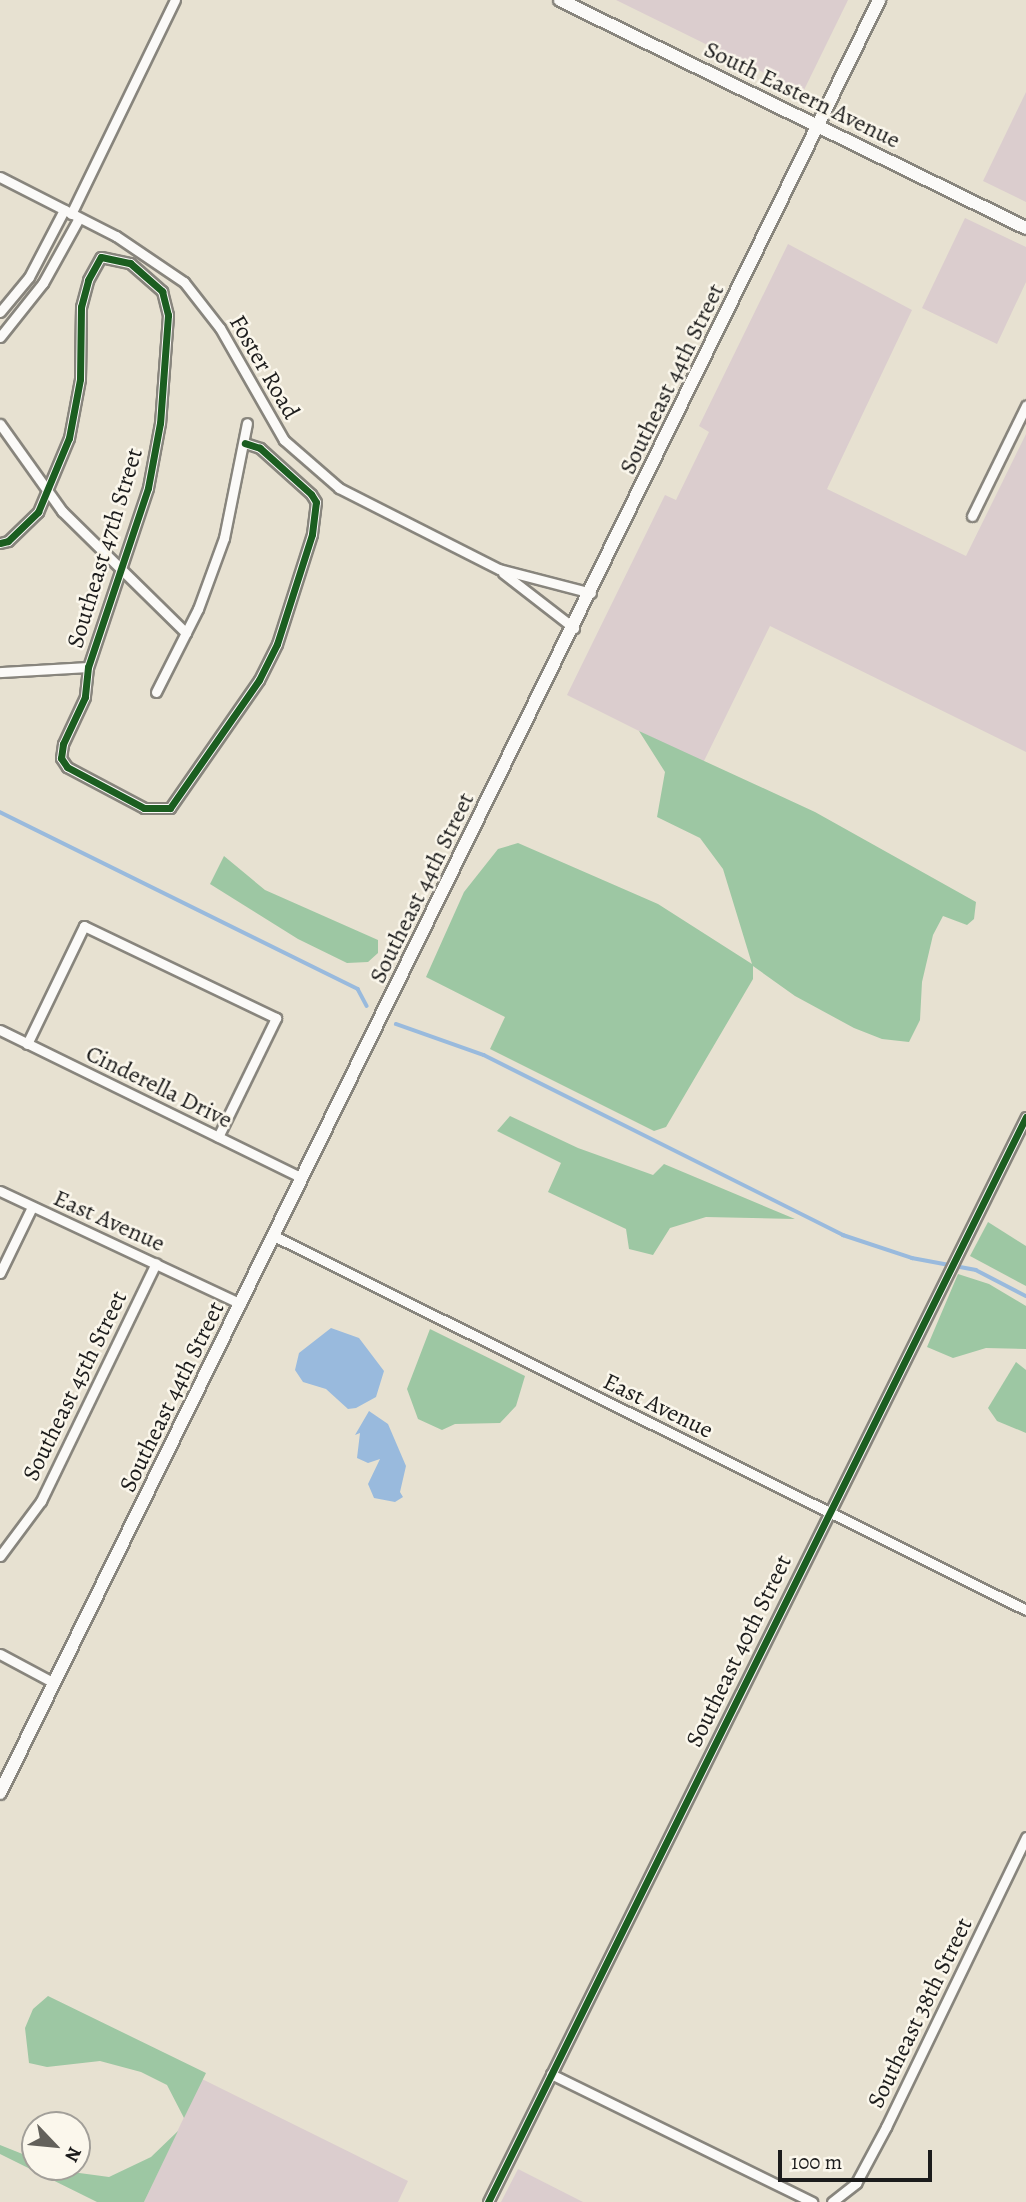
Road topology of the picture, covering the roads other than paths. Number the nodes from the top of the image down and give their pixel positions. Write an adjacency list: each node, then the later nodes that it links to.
1 (175, 0): 6 (street)
2 (560, 0): 4 (main road, South Eastern Avenue)
3 (879, 0): 4 (main road, Southeast 44th Street)
4 (817, 125): 7 (main road, South Eastern Avenue); 19 (main road, Southeast 44th Street)
5 (0, 177): 6 (street, Foster Road)
6 (72, 214): 8 (street); 9 (street); 17 (street, Foster Road)
7 (1026, 228)
8 (0, 312)
9 (0, 337)
10 (1026, 406): 15 (street)
11 (247, 423): 13 (street)
12 (0, 424): 14 (street)
13 (245, 443): 21 (street); 22 (street, Southeast 47th Street)
14 (49, 491): 16 (street); 18 (street); 18 (street, Southeast 47th Street)
15 (972, 516)
16 (0, 543)
17 (499, 569): 19 (street, Foster Road); 20 (street, Foster Road)
18 (122, 572): 21 (street); 22 (street, Southeast 47th Street)
19 (591, 593): 20 (main road, Southeast 44th Street)
20 (574, 628): 29 (main road, Southeast 44th Street)
21 (186, 633): 24 (street)
22 (88, 667): 23 (street)
23 (0, 672)
24 (156, 692)
25 (0, 1030): 26 (street, Cinderella Drive)
26 (27, 1044): 28 (street, Cinderella Drive); 28 (street)
27 (1026, 1117): 36 (street, Southeast 40th Street)
28 (218, 1138): 29 (street, Cinderella Drive)
29 (302, 1178): 32 (main road, Southeast 44th Street)
30 (0, 1191): 31 (street, East Avenue)
31 (32, 1207): 33 (street, East Avenue); 34 (street)
32 (274, 1237): 35 (main road, Southeast 44th Street); 36 (street, East Avenue)
33 (156, 1263): 35 (street, East Avenue); 37 (street, Southeast 45th Street)
34 (0, 1273)
35 (241, 1304): 40 (main road, Southeast 44th Street)
36 (829, 1512): 38 (street, East Avenue); 43 (street, Southeast 40th Street)
37 (0, 1556)
38 (1026, 1609)
39 (0, 1654): 40 (street)
40 (54, 1683): 41 (main road, Southeast 44th Street)
41 (0, 1793)
42 (1026, 1838): 44 (street, Southeast 38th Street)
43 (551, 2074): 45 (street, Southeast 40th Street); 46 (street)
44 (836, 2200)
45 (488, 2202)
46 (812, 2202)

